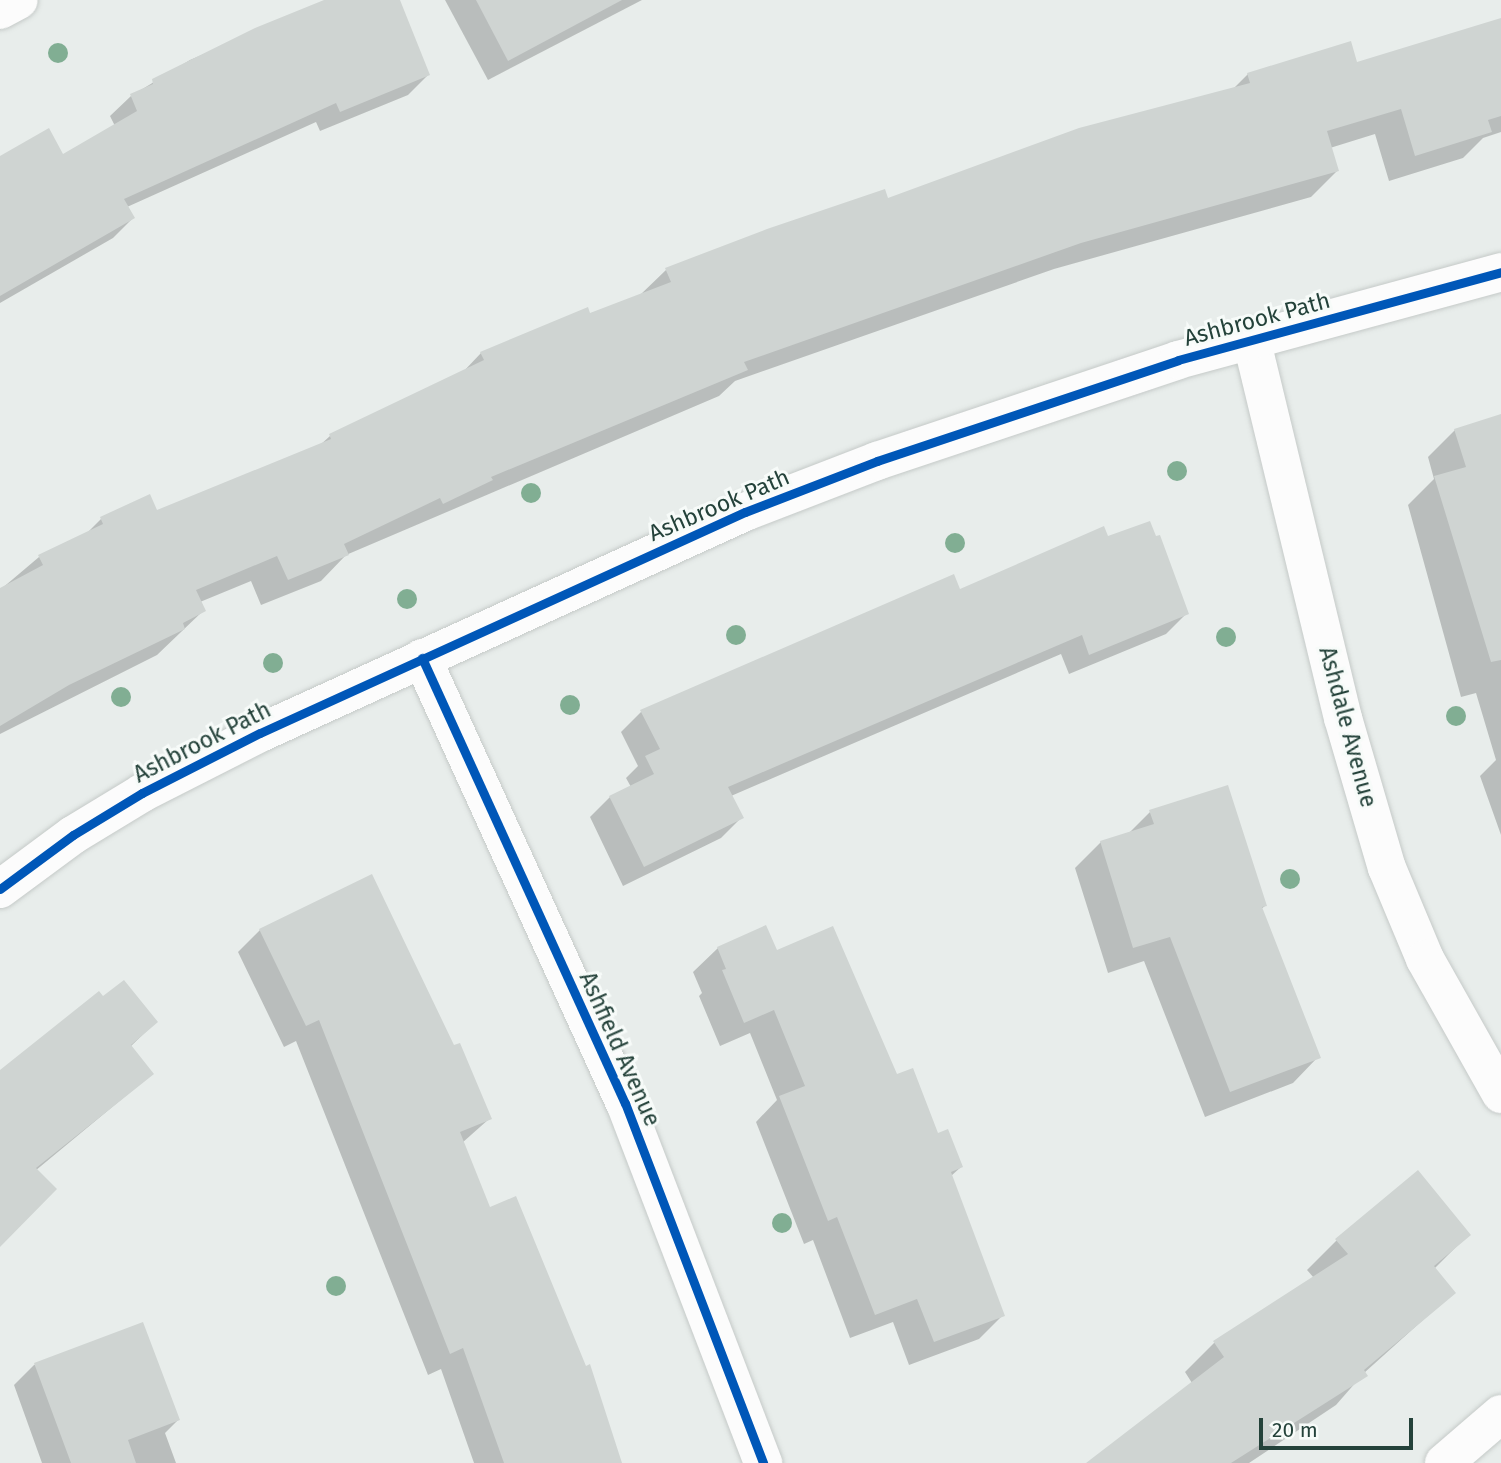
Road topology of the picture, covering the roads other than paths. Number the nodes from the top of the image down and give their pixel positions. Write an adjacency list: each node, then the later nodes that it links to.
1 (19, 0): 2 (street)
2 (0, 10)
3 (1501, 272): 4 (street, Ashbrook Path)
4 (1251, 338): 5 (street, Ashbrook Path); 7 (street, Ashdale Avenue)
5 (422, 658): 6 (street, Ashbrook Path); 9 (street, Ashfield Avenue)
6 (0, 889)
7 (1501, 1094)
8 (1501, 1414): 10 (street)
9 (763, 1463)
10 (1444, 1463)

